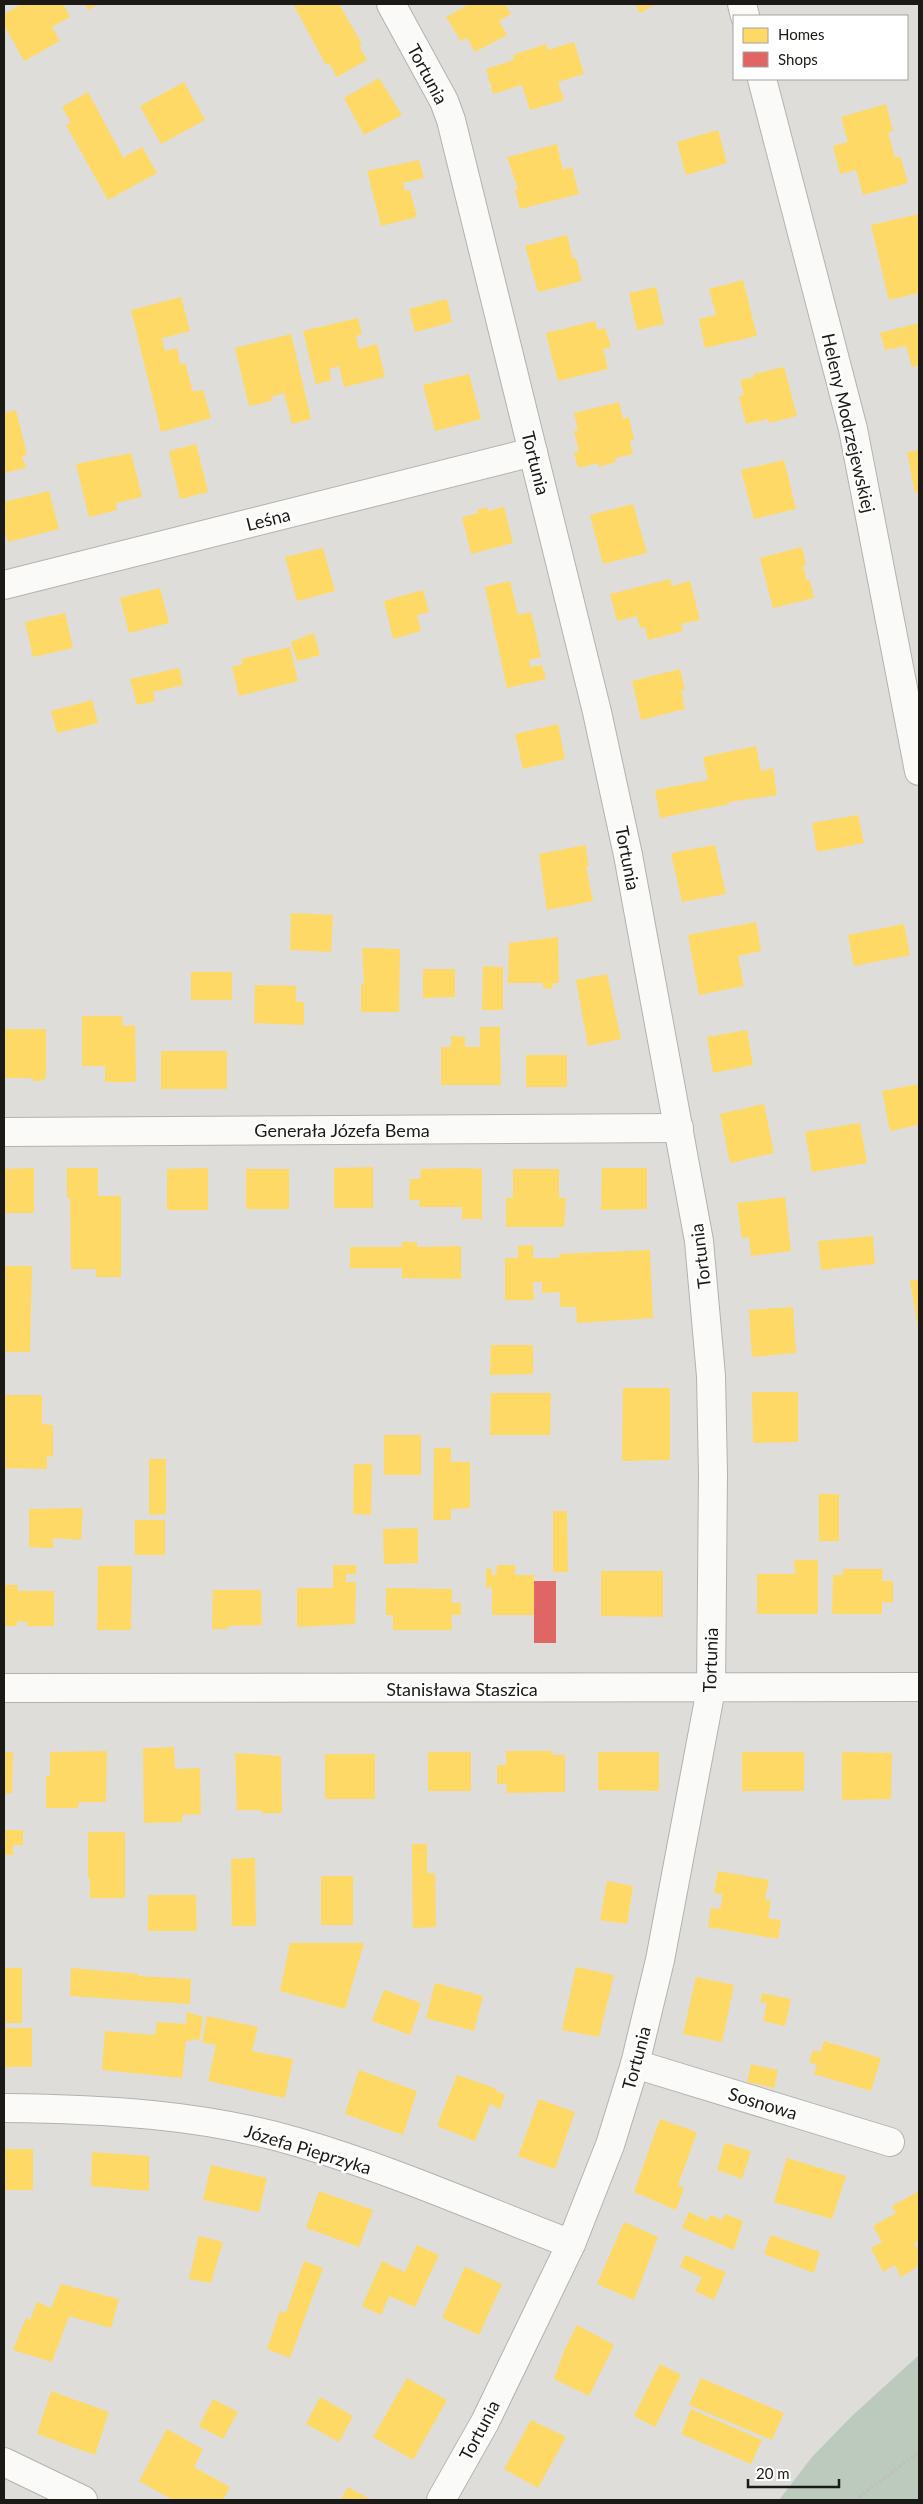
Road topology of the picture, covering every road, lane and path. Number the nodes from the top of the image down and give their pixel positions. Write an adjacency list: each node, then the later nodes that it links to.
1 (390, 4): 3 (street, Tortunia)
2 (762, 80): 5 (street, Heleny Modrzejewskiej)
3 (533, 452): 4 (street, Leśna); 6 (street, Tortunia)
4 (4, 585)
5 (919, 771)
6 (679, 1128): 7 (street, Generała Józefa Bema); 10 (street, Tortunia)
7 (4, 1132)
8 (919, 1687): 10 (street, Stanisława Staszica)
9 (4, 1688): 10 (street, Stanisława Staszica)
10 (711, 1688): 11 (street, Tortunia)
11 (635, 2064): 13 (street, Sosnowa); 14 (street, Tortunia)
12 (4, 2108): 14 (street, Józefa Pieprzyka)
13 (890, 2142)
14 (571, 2244): 18 (street, Tortunia)
15 (919, 2452): 19 (path)
16 (4, 2462): 17 (street)
17 (83, 2500)
18 (441, 2500)
19 (855, 2500)

